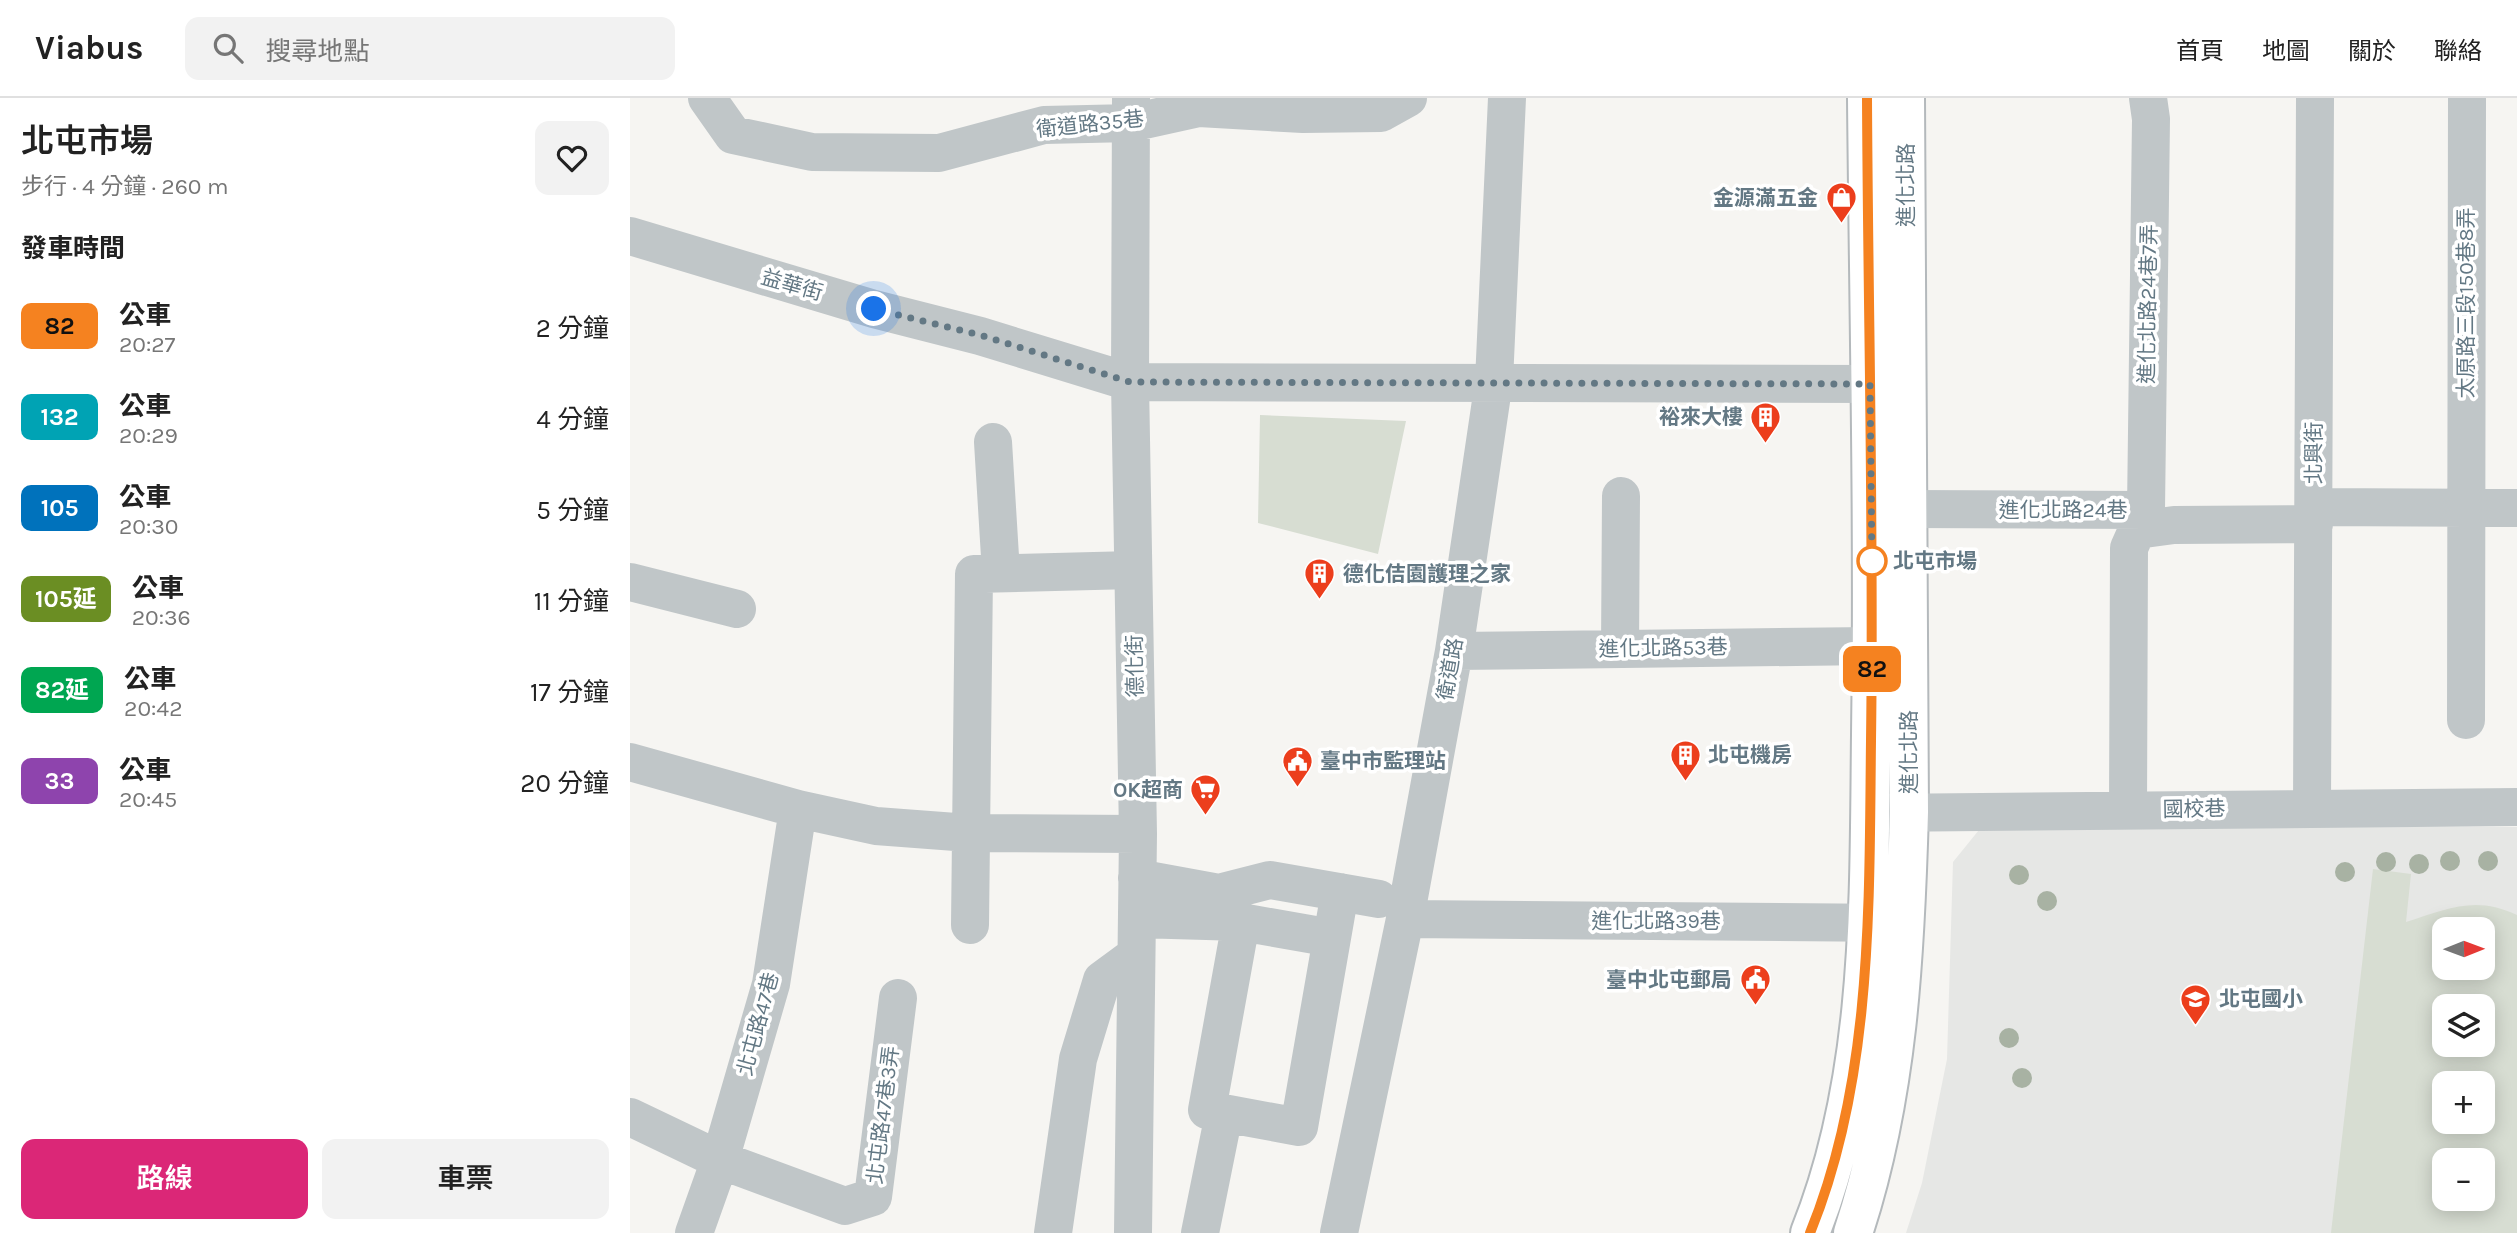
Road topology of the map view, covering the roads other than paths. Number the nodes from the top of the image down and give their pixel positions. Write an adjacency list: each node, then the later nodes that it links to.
1 (706, 98): 9 (street, 衛道路35巷)
2 (1408, 98): 9 (street, 衛道路35巷)
3 (1507, 98): 11 (street, 衛道路)
4 (1867, 98): 13 (main road, 進化北路)
5 (1905, 98): 18 (main road, 進化北路)
6 (2148, 98): 20 (street, 進化北路24巷7弄)
7 (2315, 98): 19 (street, 北興街)
8 (2467, 98): 16 (street, 太原路三段150巷8弄)
9 (1131, 111): 12 (street, 德化街)
10 (630, 236): 12 (street, 益華街)
11 (1494, 381): 12 (street, 益華街); 13 (street, 益華街); 27 (street, 衛道路)
12 (1130, 382): 21 (street, 德化街)
13 (1870, 384): 25 (main road, 進化北路)
14 (993, 442): 22 (street)
15 (1620, 496): 26 (street)
16 (2465, 507): 17 (street, 進化北路24巷); 19 (street, 進化北路24巷); 28 (street, 太原路三段150巷8弄)
17 (2517, 508)
18 (1908, 509): 20 (street, 進化北路24巷); 34 (main road, 進化北路)
19 (2314, 515): 20 (street, 進化北路24巷); 31 (street, 北興街)
20 (2141, 520): 33 (street, 進化北路24巷7弄)
21 (1133, 570): 22 (street); 37 (street, 德化街)
22 (1001, 573): 36 (street)
23 (630, 582): 24 (street)
24 (737, 609)
25 (1872, 646): 26 (street, 進化北路53巷); 35 (main road, 進化北路)
26 (1620, 649): 27 (street, 進化北路53巷)
27 (1454, 650): 40 (street, 衛道路)
28 (2466, 720)
29 (630, 762): 30 (street)
30 (790, 806): 36 (street); 50 (street, 北屯路47巷)
31 (2312, 807): 32 (street, 國校巷); 33 (street, 國校巷)
32 (2517, 807)
33 (2128, 810): 34 (street, 國校巷)
34 (1909, 812): 35 (street, 國校巷); 43 (main road, 進化北路)
35 (1870, 813): 42 (main road, 進化北路)
36 (969, 833): 37 (street); 44 (street)
37 (1138, 834): 38 (street, 德化街)
38 (1137, 878): 39 (street, 進化北路39巷); 45 (street, 德化街)
39 (1340, 892): 40 (street, 進化北路39巷); 46 (street)
40 (1392, 909): 42 (street, 進化北路39巷); 55 (street, 衛道路)
41 (1241, 922): 45 (street); 46 (street); 48 (street)
42 (1867, 923): 43 (street, 進化北路39巷); 56 (main road, 進化北路)
43 (1906, 923): 57 (main road, 進化北路)
44 (970, 925)
45 (1136, 937): 52 (street); 53 (street, 德化街)
46 (1332, 938): 48 (street)
47 (898, 998): 50 (street, 北屯路47巷3弄)
48 (1224, 1114): 54 (street)
49 (630, 1117): 50 (street)
50 (720, 1160): 51 (street, 北屯路47巷)
51 (694, 1233)
52 (1053, 1233)
53 (1133, 1233)
54 (1200, 1233)
55 (1339, 1233)
56 (1810, 1233)
57 (1853, 1233)

